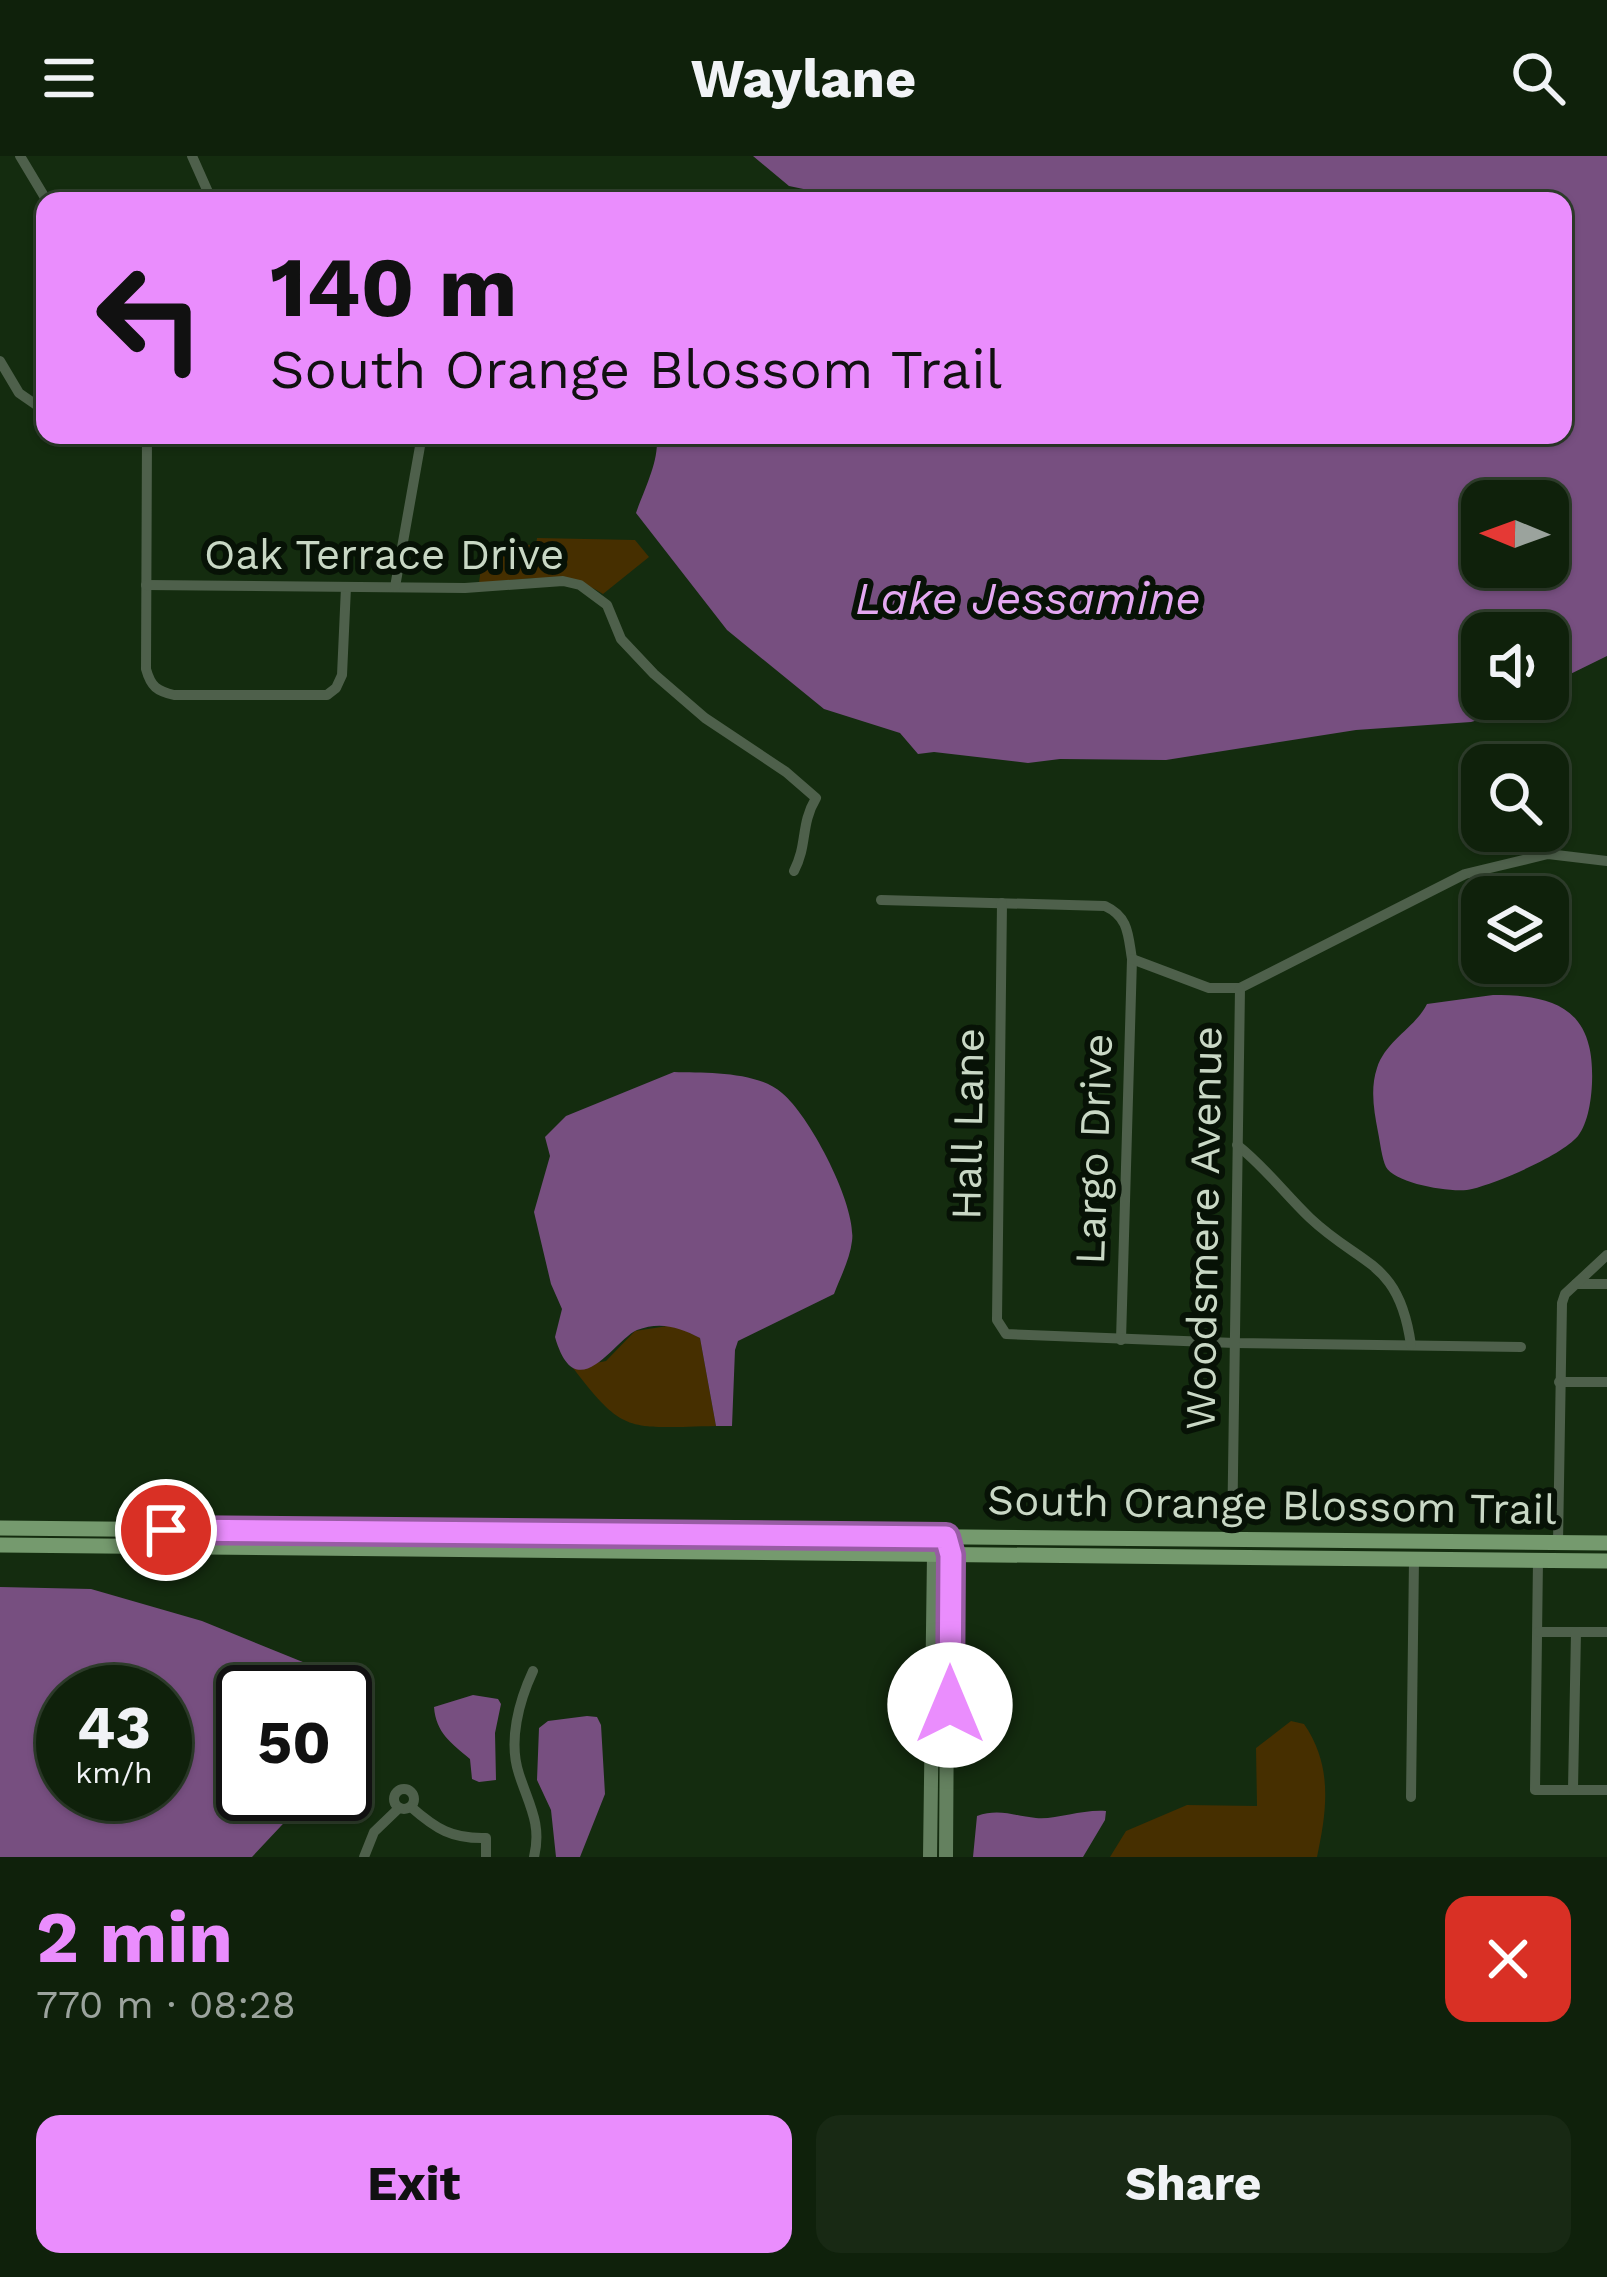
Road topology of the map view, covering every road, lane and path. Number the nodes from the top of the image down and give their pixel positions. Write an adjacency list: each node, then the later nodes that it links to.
1 (20, 156): 3 (street)
2 (192, 156): 4 (street)
3 (42, 192)
4 (208, 192)
5 (0, 361): 6 (street)
6 (36, 405)
7 (147, 444): 9 (street)
8 (420, 444): 11 (street)
9 (146, 585): 10 (street, Oak Terrace Drive); 10 (street)
10 (346, 587): 11 (street, Oak Terrace Drive)
11 (395, 587): 13 (street, Oak Terrace Drive)
12 (1607, 862): 17 (street)
13 (794, 871)
14 (881, 900): 15 (street)
15 (1002, 903): 16 (street); 22 (street, Hall Lane)
16 (1132, 959): 17 (street); 22 (street, Largo Drive)
17 (1240, 988): 18 (street, Woodsmere Avenue)
18 (1237, 1145): 23 (street, Woodsmere Avenue); 24 (street)
19 (1607, 1255): 20 (street)
20 (1576, 1284): 21 (street); 26 (street)
21 (1607, 1284)
22 (1121, 1340): 23 (street)
23 (1235, 1343): 24 (street); 34 (street, Woodsmere Avenue)
24 (1411, 1346): 25 (street)
25 (1521, 1346)
26 (1559, 1382): 27 (street); 37 (street)
27 (1607, 1382)
28 (0, 1528): 29 (main road, South Orange Blossom Trail)
29 (29, 1528): 30 (main road, South Orange Blossom Trail); 38 (main road)
30 (83, 1529): 31 (main road, South Orange Blossom Trail); 40 (main road)
31 (392, 1532): 32 (main road, South Orange Blossom Trail); 41 (main road)
32 (563, 1534): 33 (main road, South Orange Blossom Trail); 42 (main road)
33 (946, 1537): 34 (main road, South Orange Blossom Trail); 43 (main road)
34 (1232, 1540): 35 (main road, South Orange Blossom Trail)
35 (1398, 1542): 36 (main road, South Orange Blossom Trail); 44 (main road)
36 (1440, 1542): 37 (main road, South Orange Blossom Trail); 45 (main road)
37 (1558, 1543): 39 (main road, South Orange Blossom Trail)
38 (0, 1544): 40 (main road, South Orange Blossom Trail)
39 (1607, 1544)
40 (48, 1546): 41 (main road, South Orange Blossom Trail)
41 (360, 1549): 42 (main road, South Orange Blossom Trail)
42 (532, 1550): 43 (main road, South Orange Blossom Trail)
43 (943, 1554): 44 (main road, South Orange Blossom Trail); 52 (main road); 53 (main road)
44 (1375, 1558): 45 (main road, South Orange Blossom Trail)
45 (1414, 1558): 46 (main road, South Orange Blossom Trail); 56 (street)
46 (1538, 1560): 47 (main road, South Orange Blossom Trail); 48 (street)
47 (1607, 1561)
48 (1538, 1632): 49 (street); 54 (street)
49 (1576, 1632): 50 (street); 54 (street)
50 (1607, 1632)
51 (532, 1671): 60 (street)
52 (933, 1704): 53 (street); 57 (main road)
53 (950, 1705): 57 (main road)
54 (1573, 1789): 55 (street)
55 (1607, 1790)
56 (1411, 1797)
57 (941, 1814): 61 (main road); 62 (main road)
58 (364, 1857): 59 (street)
59 (486, 1857)
60 (534, 1857)
61 (930, 1857)
62 (946, 1857)

